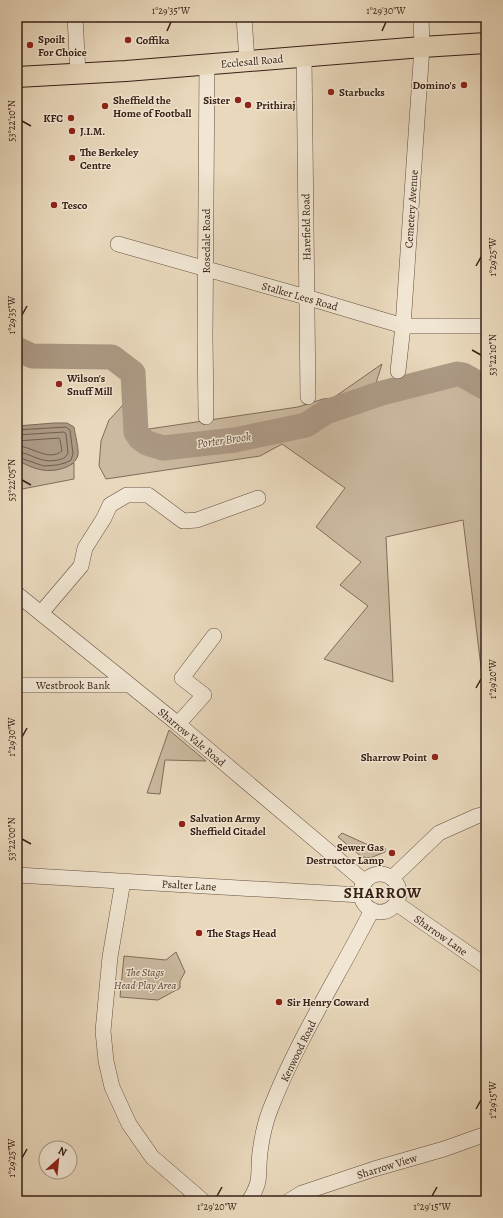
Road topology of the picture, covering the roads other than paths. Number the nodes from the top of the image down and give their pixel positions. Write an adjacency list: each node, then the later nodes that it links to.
1 (75, 17): 9 (street)
2 (244, 17): 7 (street)
3 (421, 17): 5 (street, Cemetery Avenue)
4 (486, 43): 5 (main road, Ecclesall Road)
5 (422, 47): 6 (main road, Ecclesall Road); 14 (street, Cemetery Avenue)
6 (304, 56): 7 (main road, Ecclesall Road); 13 (street, Harefield Road)
7 (247, 61): 8 (main road, Ecclesall Road)
8 (207, 64): 9 (main road, Ecclesall Road); 12 (street, Rosedale Road)
9 (78, 74): 10 (main road, Ecclesall Road)
10 (17, 77)
11 (118, 244): 12 (street, Stalker Lees Road)
12 (206, 269): 13 (street, Stalker Lees Road); 18 (street, Rosedale Road)
13 (306, 297): 14 (street, Stalker Lees Road); 17 (street, Harefield Road)
14 (403, 326): 15 (street, Stalker Lees Road); 16 (street, Cemetery Avenue)
15 (486, 326)
16 (398, 371)
17 (308, 397)
18 (206, 417)
19 (258, 498): 21 (street)
20 (17, 594): 21 (street, Sharrow Vale Road)
21 (41, 613): 24 (street, Sharrow Vale Road)
22 (214, 636): 25 (street)
23 (17, 685): 24 (street, Westbrook Bank)
24 (128, 685): 25 (street, Sharrow Vale Road)
25 (178, 724): 30 (street, Sharrow Vale Road)
26 (486, 814): 28 (street)
27 (17, 875): 29 (street, Psalter Lane)
28 (392, 878): 30 (street); 31 (street)
29 (123, 881): 30 (street, Psalter Lane); 35 (street)
30 (363, 889): 32 (street)
31 (396, 903): 32 (street); 33 (street, Sharrow Lane)
32 (372, 910): 36 (street, Kenwood Road)
33 (486, 966)
34 (486, 1134): 37 (street, Sharrow View)
35 (203, 1201)
36 (249, 1201)
37 (289, 1201)

